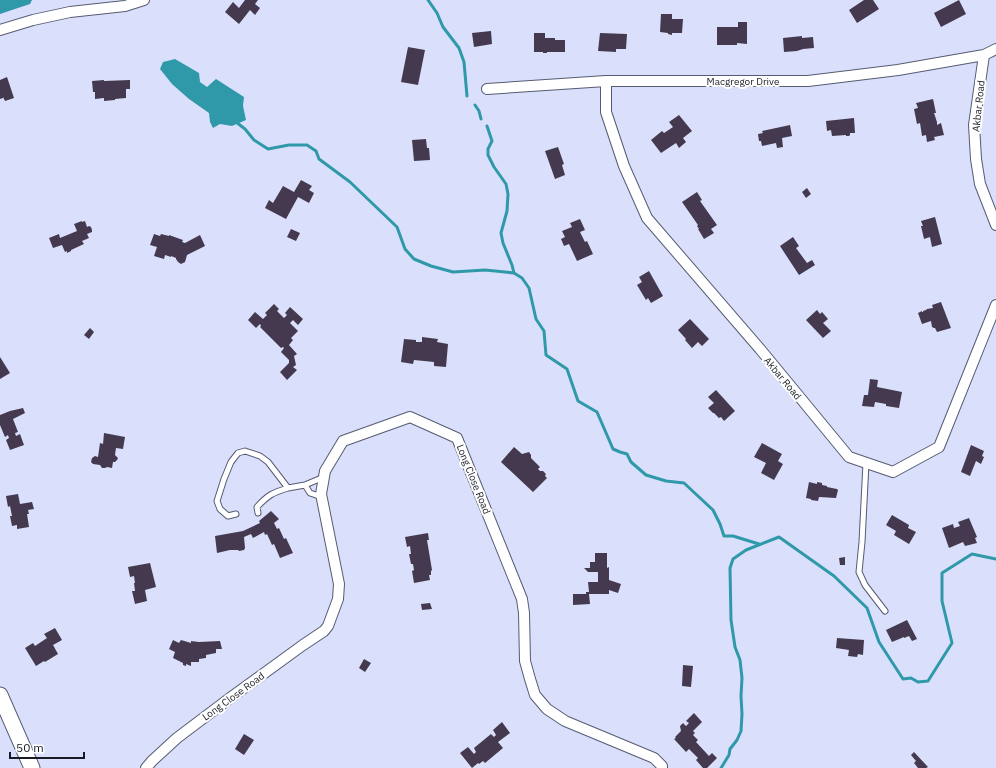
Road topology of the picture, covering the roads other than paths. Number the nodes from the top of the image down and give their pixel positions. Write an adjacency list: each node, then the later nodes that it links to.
1 (144, 0): 2 (street)
2 (0, 30)
3 (996, 50): 4 (street, Macgregor Drive)
4 (984, 55): 5 (street, Macgregor Drive); 7 (street, Akbar Road)
5 (606, 81): 6 (street, Macgregor Drive); 9 (street, Akbar Road)
6 (487, 89)
7 (996, 225)
8 (996, 305): 9 (street, Akbar Road)
9 (866, 463): 16 (lane)
10 (324, 477): 11 (lane); 13 (street, Long Close Road); 20 (street, Long Close Road)
11 (305, 484): 12 (lane); 13 (lane)
12 (288, 488): 14 (lane); 15 (lane)
13 (322, 497): 19 (street, Long Close Road)
14 (258, 513)
15 (236, 514)
16 (885, 611)
17 (0, 695): 18 (street)
18 (32, 768)
19 (146, 768)
20 (662, 768)

